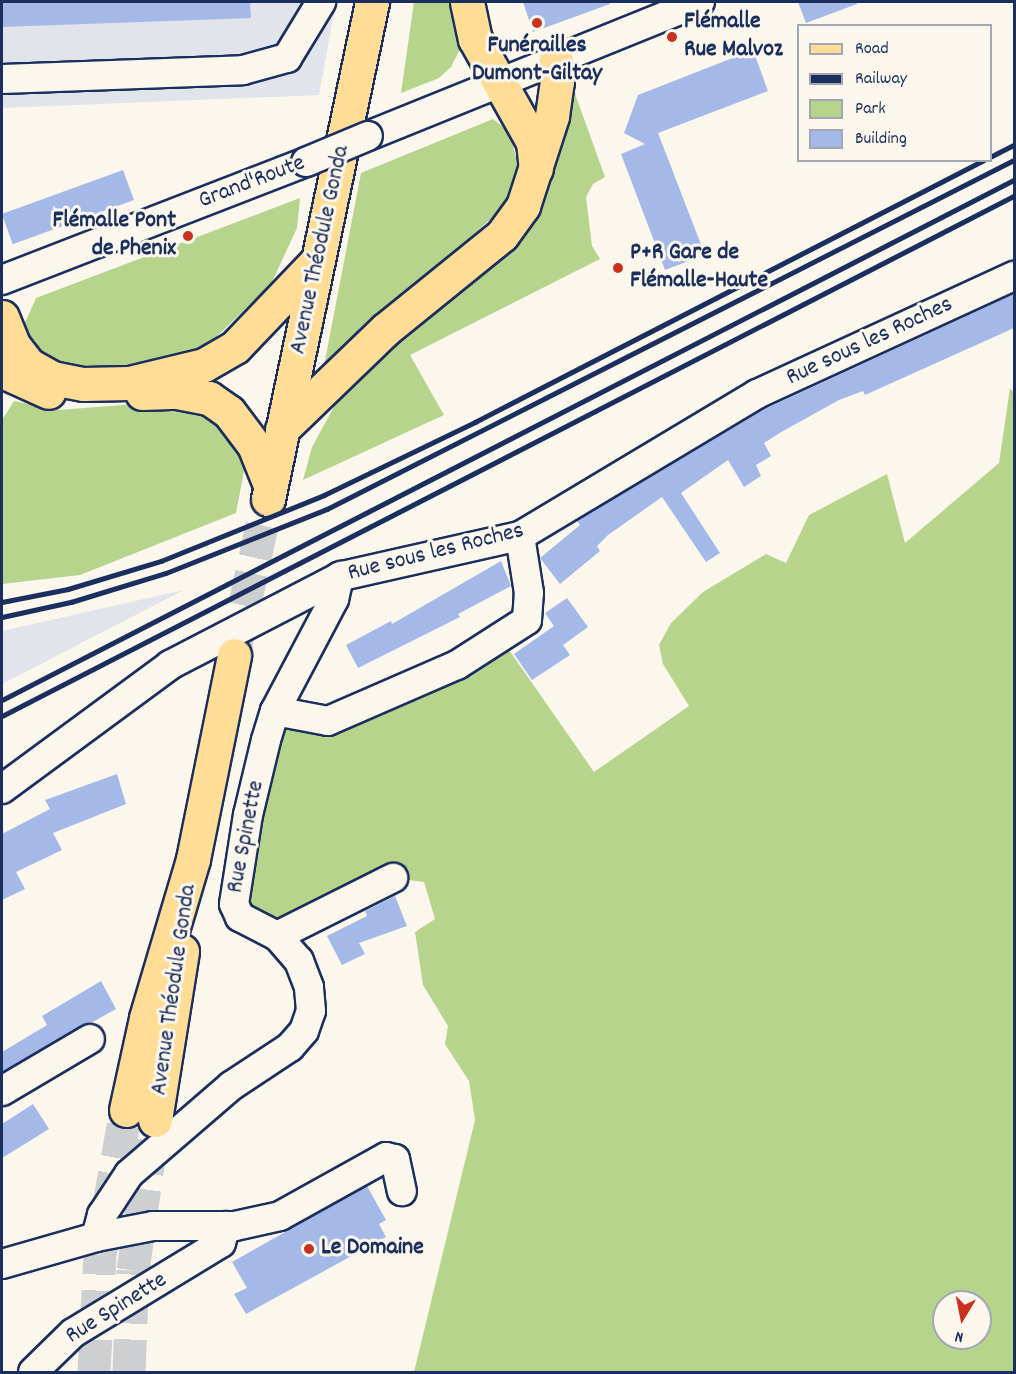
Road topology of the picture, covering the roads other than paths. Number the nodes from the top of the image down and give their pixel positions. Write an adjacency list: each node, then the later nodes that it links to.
1 (321, 2): 6 (street)
2 (372, 2): 9 (main road, Avenue Théodule Gonda)
3 (467, 2): 7 (main road)
4 (700, 2): 5 (street, Grand'Route)
5 (556, 60): 7 (street, Grand'Route); 8 (main road)
6 (2, 79)
7 (498, 83): 8 (main road); 11 (street, Grand'Route, bridge)
8 (536, 173): 14 (main road)
9 (319, 258): 12 (main road); 14 (main road, Avenue Théodule Gonda)
10 (1014, 276): 15 (street, Rue sous les Roches)
11 (2, 279)
12 (2, 317)
13 (2, 371): 14 (main road, Avenue Théodule Gonda)
14 (282, 429)
15 (520, 536): 16 (street, Rue sous les Roches); 18 (street)
16 (339, 577): 18 (street, Rue Spinette); 19 (street, Rue sous les Roches)
17 (234, 655): 24 (main road, Avenue Théodule Gonda)
18 (275, 711): 21 (street, Rue Spinette)
19 (2, 789)
20 (393, 878): 21 (street)
21 (277, 936): 27 (street, Rue Spinette)
22 (90, 1039): 23 (street)
23 (2, 1091)
24 (140, 1115)
25 (402, 1191): 26 (street)
26 (226, 1226): 27 (street); 29 (street, Rue Spinette)
27 (96, 1237): 28 (street)
28 (2, 1264)
29 (33, 1372)

